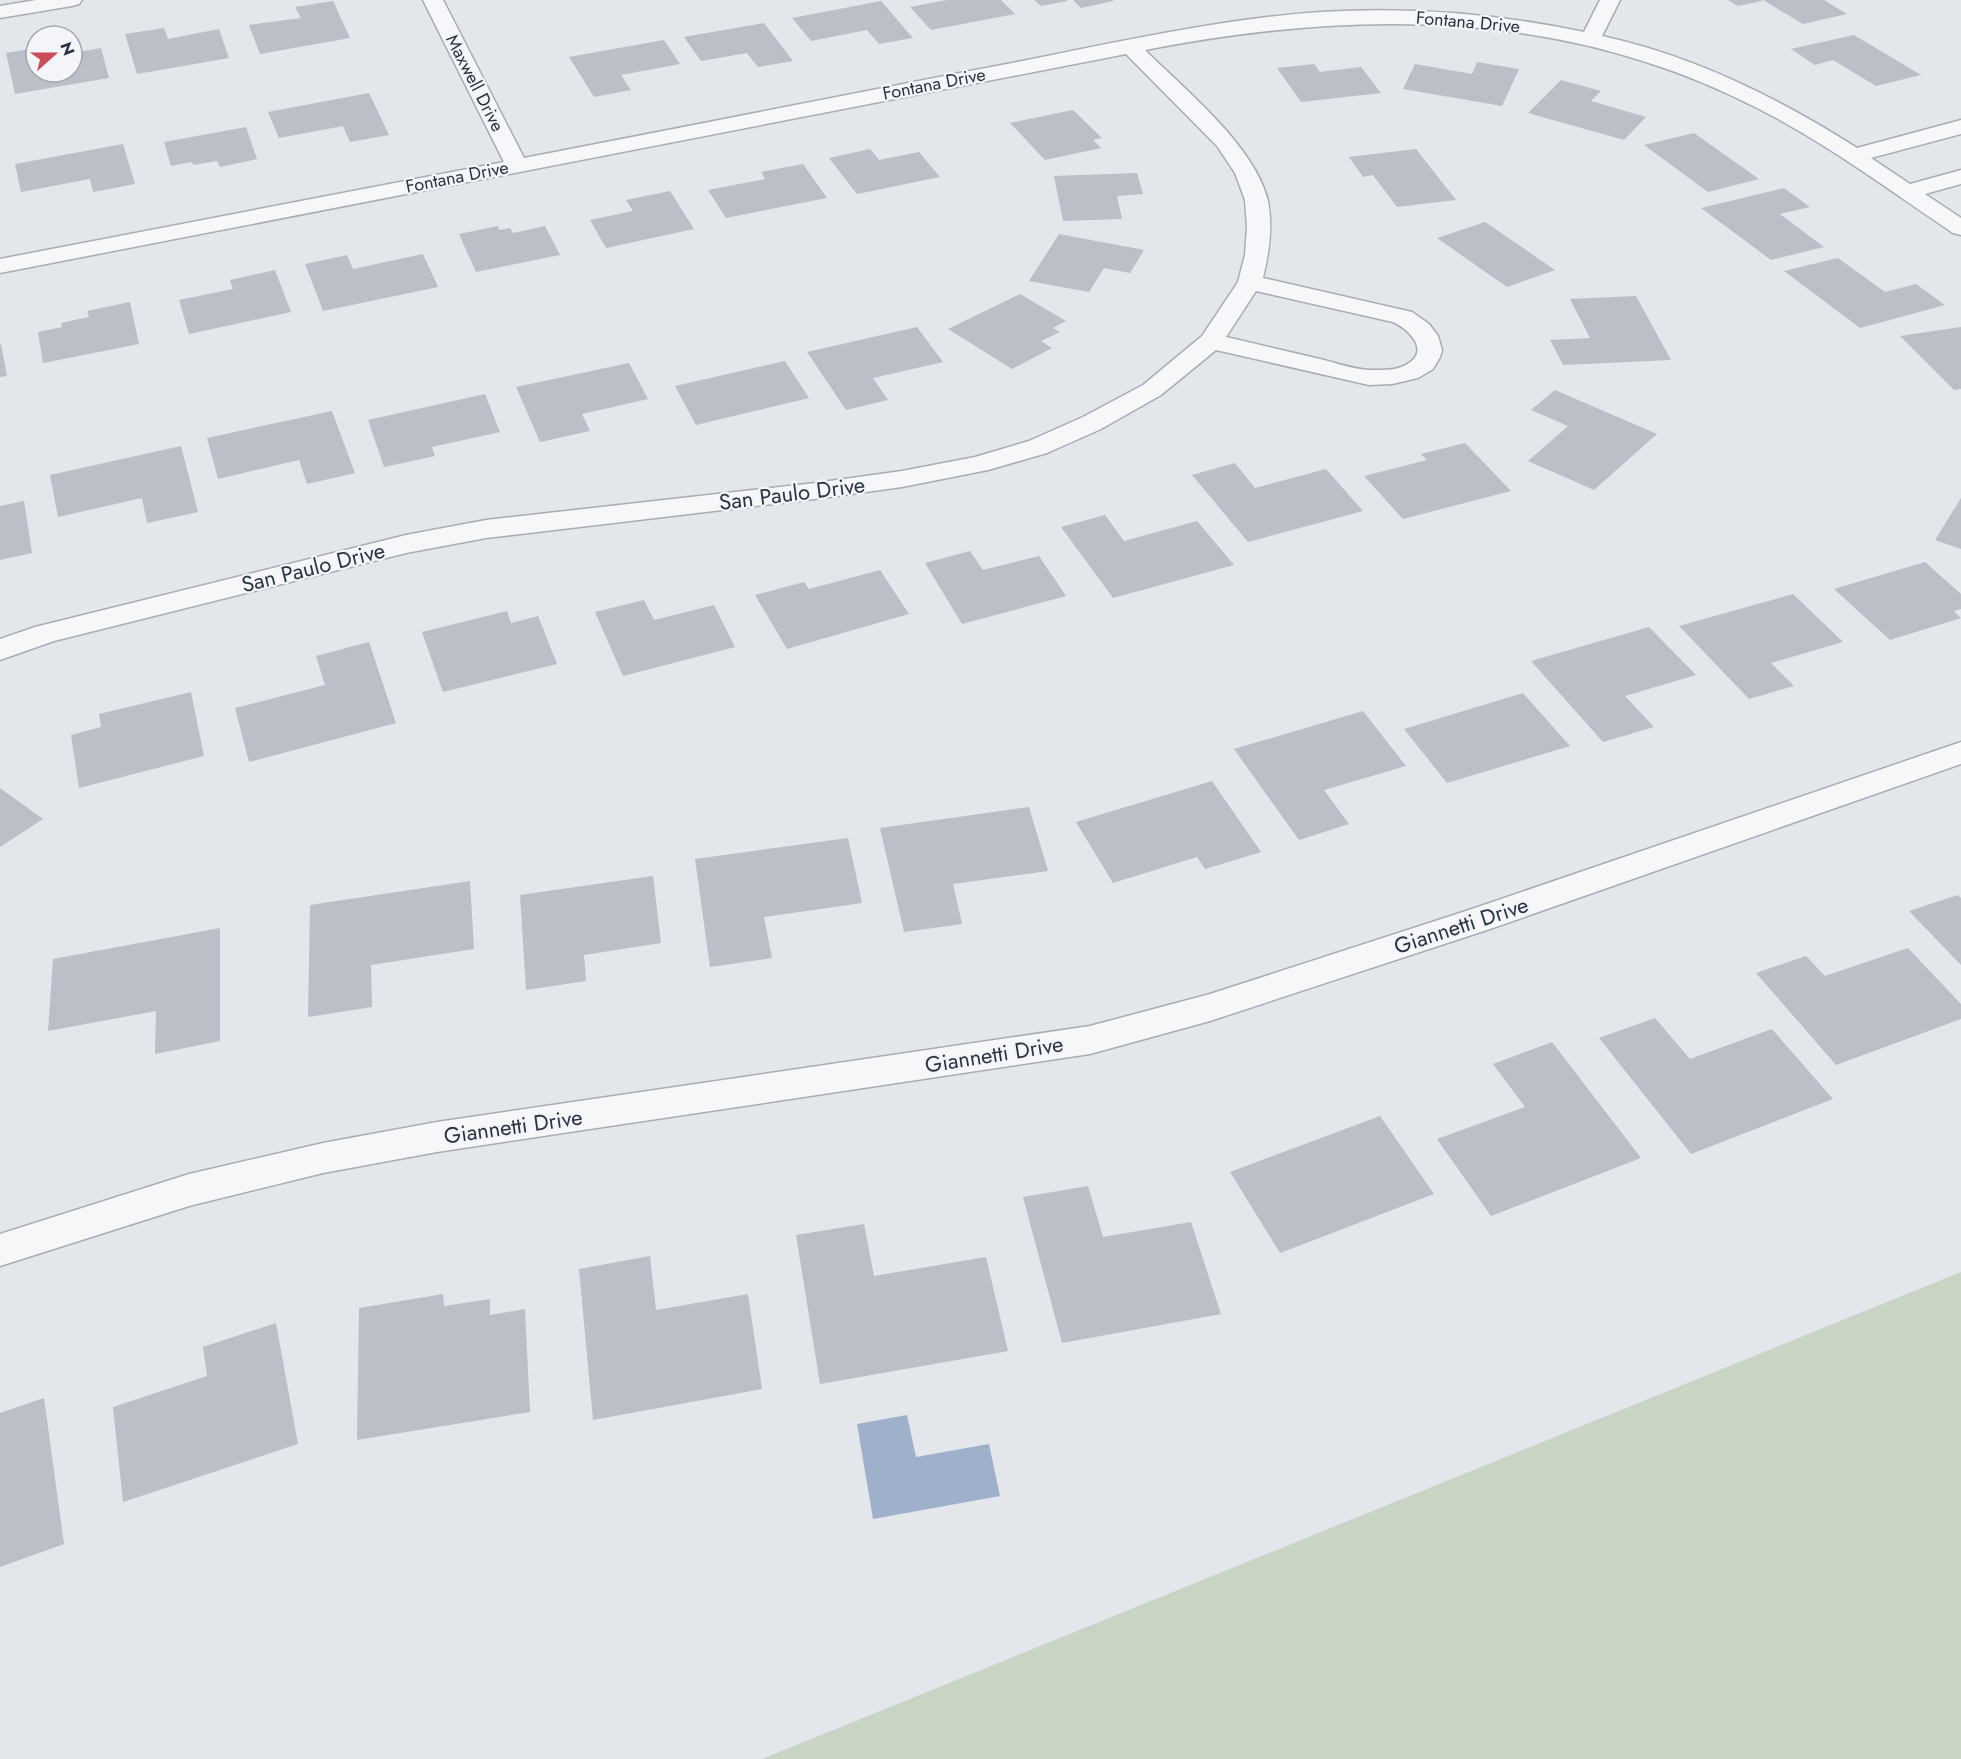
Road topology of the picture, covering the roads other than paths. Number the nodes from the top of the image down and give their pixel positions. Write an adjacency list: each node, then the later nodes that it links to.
1 (72, 0): 4 (street)
2 (433, 0): 9 (street, Maxwell Drive)
3 (1610, 0): 5 (street)
4 (0, 12)
5 (1591, 39): 6 (street, Fontana Drive); 8 (street, Fontana Drive)
6 (1130, 46): 9 (street, Fontana Drive); 14 (street, San Paulo Drive)
7 (1961, 127): 8 (street)
8 (1852, 156): 11 (street, Fontana Drive)
9 (517, 166): 13 (street, Fontana Drive)
10 (1961, 177): 11 (street)
11 (1905, 192): 12 (street)
12 (1961, 228)
13 (0, 266)
14 (1250, 282): 15 (street, San Paulo Drive); 15 (street)
15 (1210, 341): 16 (street, San Paulo Drive)
16 (0, 650)
17 (1961, 753): 18 (street, Giannetti Drive)
18 (0, 1250)

